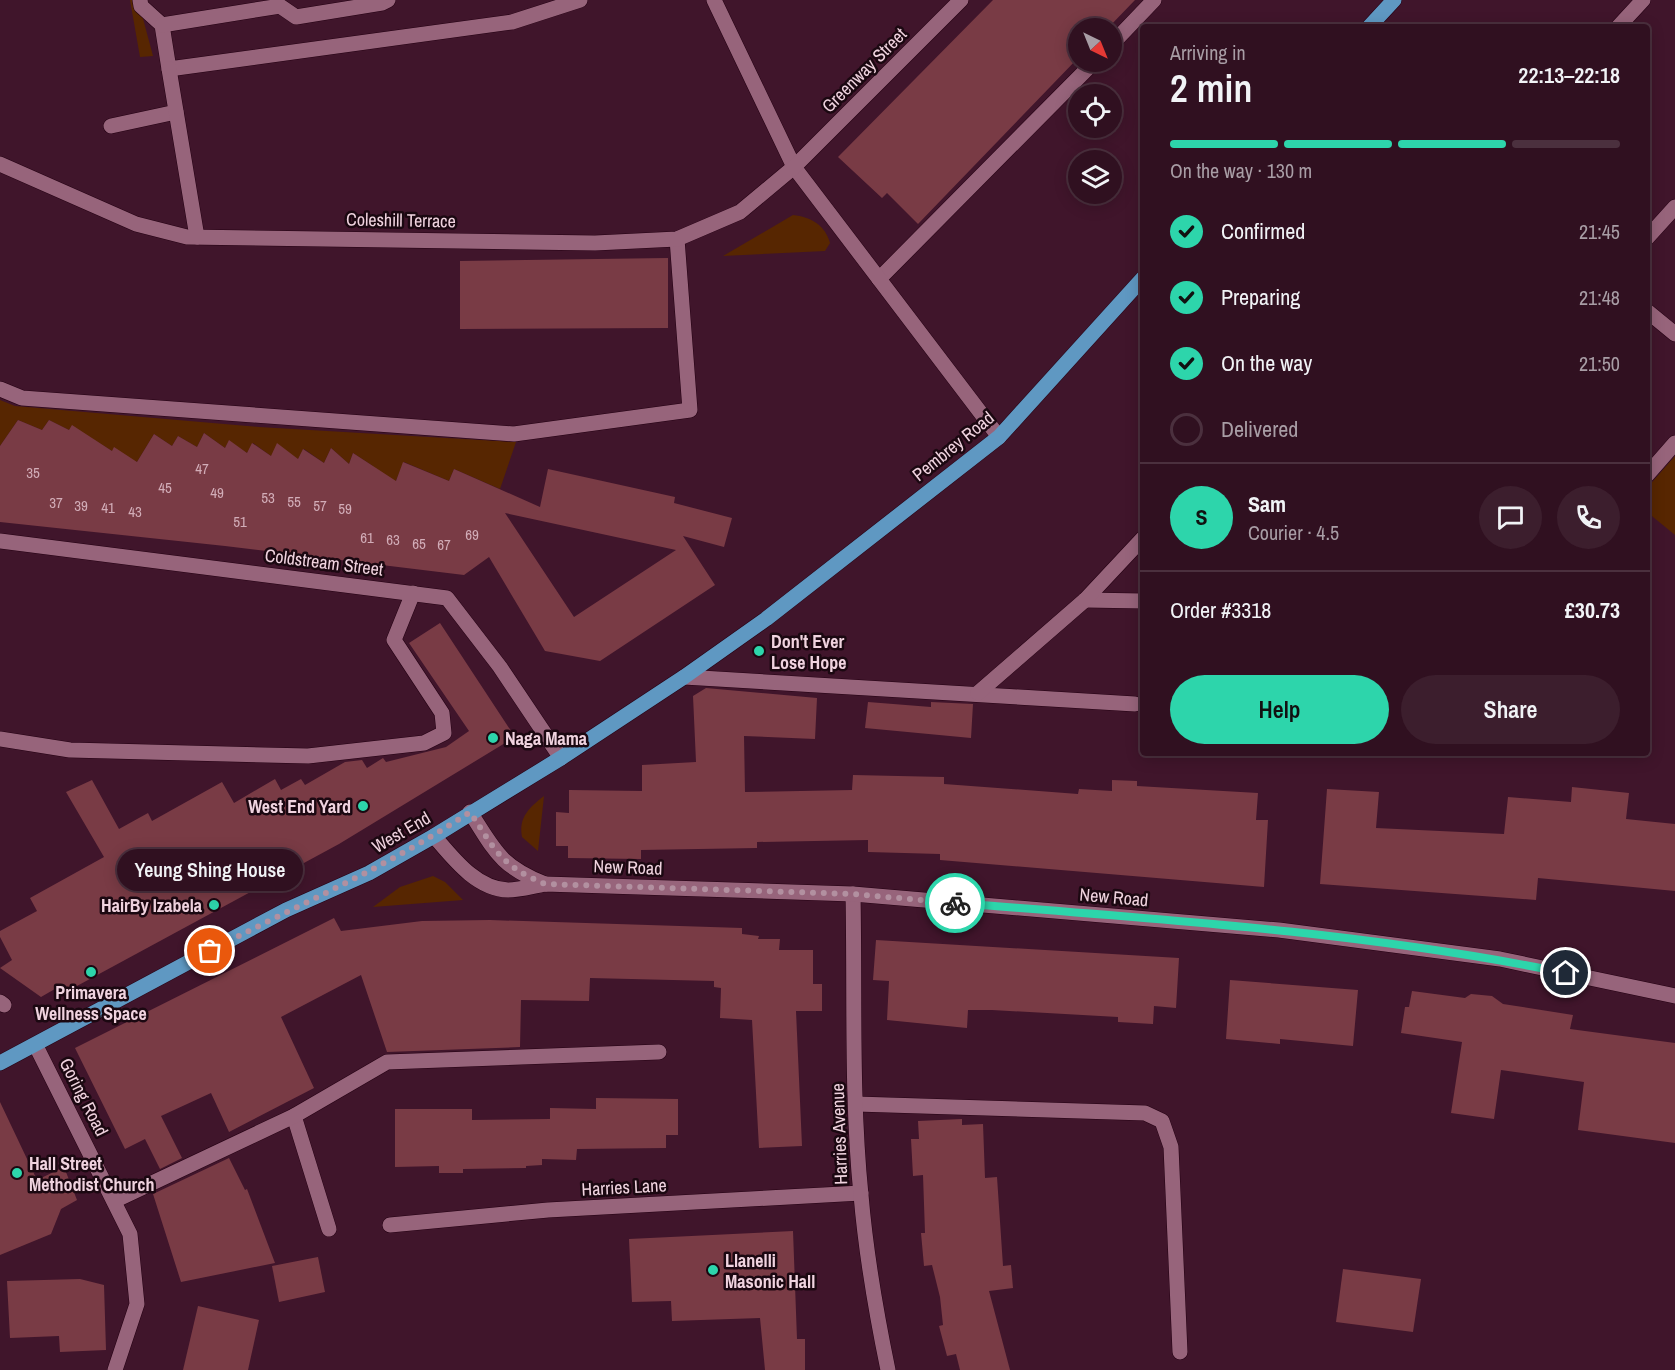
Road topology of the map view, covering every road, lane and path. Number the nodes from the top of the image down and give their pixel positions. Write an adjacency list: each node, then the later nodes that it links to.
1 (140, 0): 11 (main road)
2 (388, 0): 11 (main road)
3 (580, 0): 13 (main road)
4 (714, 0): 18 (main road)
5 (961, 0): 18 (main road, Greenway Street)
6 (1154, 0): 12 (main road)
7 (1394, 0): 9 (main road)
8 (1643, 0): 10 (main road)
9 (1372, 24)
10 (1621, 24)
11 (162, 25): 13 (main road)
12 (1122, 34)
13 (169, 69): 15 (main road)
14 (1084, 72): 23 (main road)
15 (176, 112): 16 (main road); 21 (main road)
16 (111, 126)
17 (0, 164): 21 (main road, Coleshill Terrace)
18 (794, 167): 22 (main road, Coleshill Terrace); 23 (main road)
19 (1675, 207): 20 (main road)
20 (1650, 235)
21 (196, 237): 22 (main road, Coleshill Terrace)
22 (677, 239): 27 (main road)
23 (879, 279): 28 (main road)
24 (1140, 282): 28 (main road, Pembrey Road)
25 (1650, 313): 26 (main road)
26 (1675, 334)
27 (0, 389)
28 (999, 436): 36 (main road, Pembrey Road)
29 (1675, 444): 30 (main road)
30 (1650, 473)
31 (0, 541): 33 (main road, Coldstream Street)
32 (1140, 541): 34 (main road)
33 (413, 593): 40 (main road); 41 (main road, Coldstream Street)
34 (1085, 600): 35 (main road); 38 (main road)
35 (1140, 601)
36 (766, 620): 37 (main road, West End)
37 (684, 676): 38 (main road); 41 (main road, West End)
38 (978, 693): 39 (main road)
39 (1136, 704)
40 (0, 740)
41 (561, 758): 42 (main road, West End)
42 (470, 812): 43 (main road, West End); 44 (main road, New Road)
43 (434, 836): 44 (main road, New Road); 47 (main road, West End)
44 (545, 884): 45 (main road, New Road)
45 (853, 894): 46 (main road, New Road); 50 (main road, Harries Avenue)
46 (1675, 996)
47 (36, 1046): 49 (main road, West End); 53 (main road, Goring Road)
48 (659, 1052): 51 (main road)
49 (0, 1063)
50 (856, 1104): 52 (main road, Harries Avenue); 56 (main road)
51 (294, 1116): 53 (main road); 55 (main road)
52 (861, 1193): 54 (main road, Harries Lane); 58 (main road, Harries Avenue)
53 (114, 1201): 57 (main road, Goring Road)
54 (390, 1225)
55 (329, 1228)
56 (1180, 1353)
57 (115, 1370)
58 (888, 1370)

